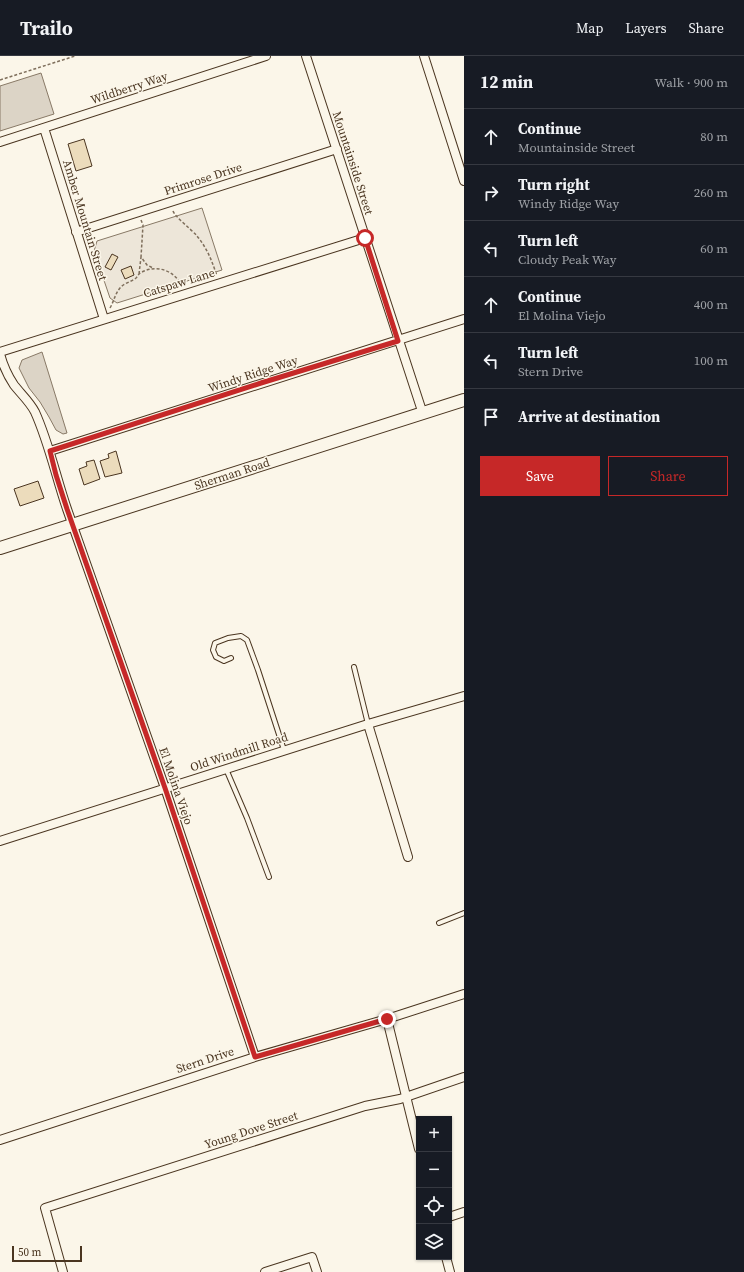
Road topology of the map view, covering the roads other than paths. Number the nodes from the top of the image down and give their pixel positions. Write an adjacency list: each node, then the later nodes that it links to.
1 (266, 56): 4 (street, Wildberry Way)
2 (306, 56): 6 (street, Mountainside Street)
3 (424, 56): 7 (street)
4 (44, 128): 5 (street, Wildberry Way); 8 (street, Amber Mountain Street)
5 (0, 142)
6 (337, 150): 8 (street, Primrose Drive); 9 (street, Mountainside Street)
7 (464, 181)
8 (76, 232): 10 (street, Amber Mountain Street)
9 (365, 238): 10 (street, Catspaw Lane); 12 (street, Mountainside Street)
10 (104, 319): 13 (street, Catspaw Lane)
11 (464, 319): 12 (street, Windy Ridge Way)
12 (398, 341): 15 (street, Mountainside Street); 16 (street, Windy Ridge Way)
13 (0, 353): 16 (street, El Molina Viejo)
14 (464, 400): 15 (street, Sherman Road)
15 (423, 414): 17 (street, Sherman Road)
16 (50, 451): 17 (street, El Molina Viejo)
17 (73, 524): 18 (street, Sherman Road); 25 (street, El Molina Viejo)
18 (0, 548)
19 (231, 658): 23 (lane)
20 (354, 667): 22 (lane)
21 (464, 696): 22 (street, Old Windmill Road)
22 (368, 724): 23 (street, Old Windmill Road); 27 (street)
23 (284, 750): 24 (street, Old Windmill Road)
24 (226, 769): 25 (street, Old Windmill Road); 28 (lane)
25 (165, 788): 26 (street, Old Windmill Road); 33 (street, El Molina Viejo)
26 (0, 841)
27 (408, 857)
28 (269, 877)
29 (464, 914): 30 (lane)
30 (439, 923)
31 (464, 994): 32 (street, Stern Drive)
32 (387, 1019): 33 (street, Stern Drive); 35 (street)
33 (255, 1057): 37 (street, Stern Drive)
34 (464, 1077): 35 (street, Young Dove Street)
35 (406, 1097): 36 (street); 41 (street, Young Dove Street)
36 (416, 1137)
37 (0, 1140)
38 (464, 1212): 39 (street)
39 (452, 1215)
40 (447, 1260): 44 (street)
41 (63, 1272)
42 (265, 1272): 43 (street)
43 (316, 1272)
44 (450, 1272)

